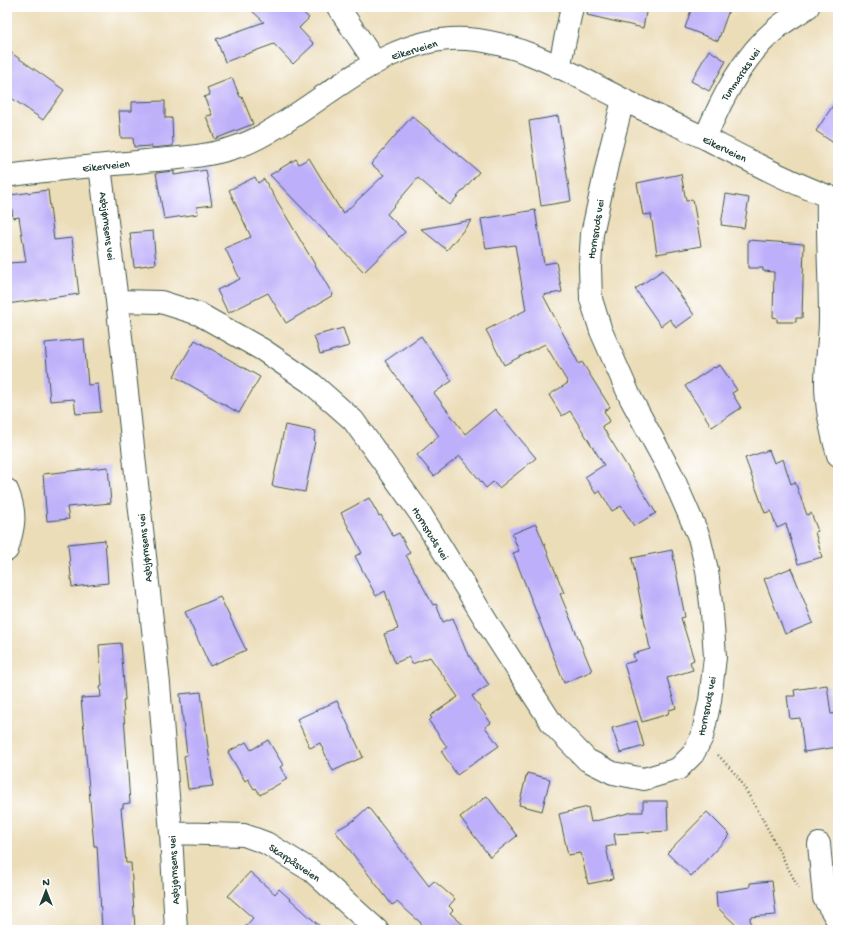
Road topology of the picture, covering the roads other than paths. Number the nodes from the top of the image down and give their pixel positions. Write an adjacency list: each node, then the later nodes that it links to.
1 (338, 7): 4 (street)
2 (572, 7): 5 (street)
3 (808, 7): 7 (street, Tunmarcks vei)
4 (375, 62): 5 (street, Eikerveien); 8 (street, Eikerveien)
5 (559, 68): 6 (street, Eikerveien)
6 (623, 100): 7 (street, Eikerveien); 11 (street, Hornsruds vei)
7 (705, 138): 10 (street, Eikerveien)
8 (100, 166): 9 (street, Eikerveien); 11 (street, Asbjørnsens vei)
9 (7, 176)
10 (833, 198): 12 (street)
11 (118, 301): 16 (street, Asbjørnsens vei)
12 (833, 349): 13 (street)
13 (838, 455)
14 (7, 490): 15 (street)
15 (7, 550)
16 (171, 832): 19 (street, Asbjørnsens vei); 20 (street, Skarpåsveien)
17 (819, 844): 18 (street)
18 (838, 921)
19 (176, 930)
20 (377, 930)

